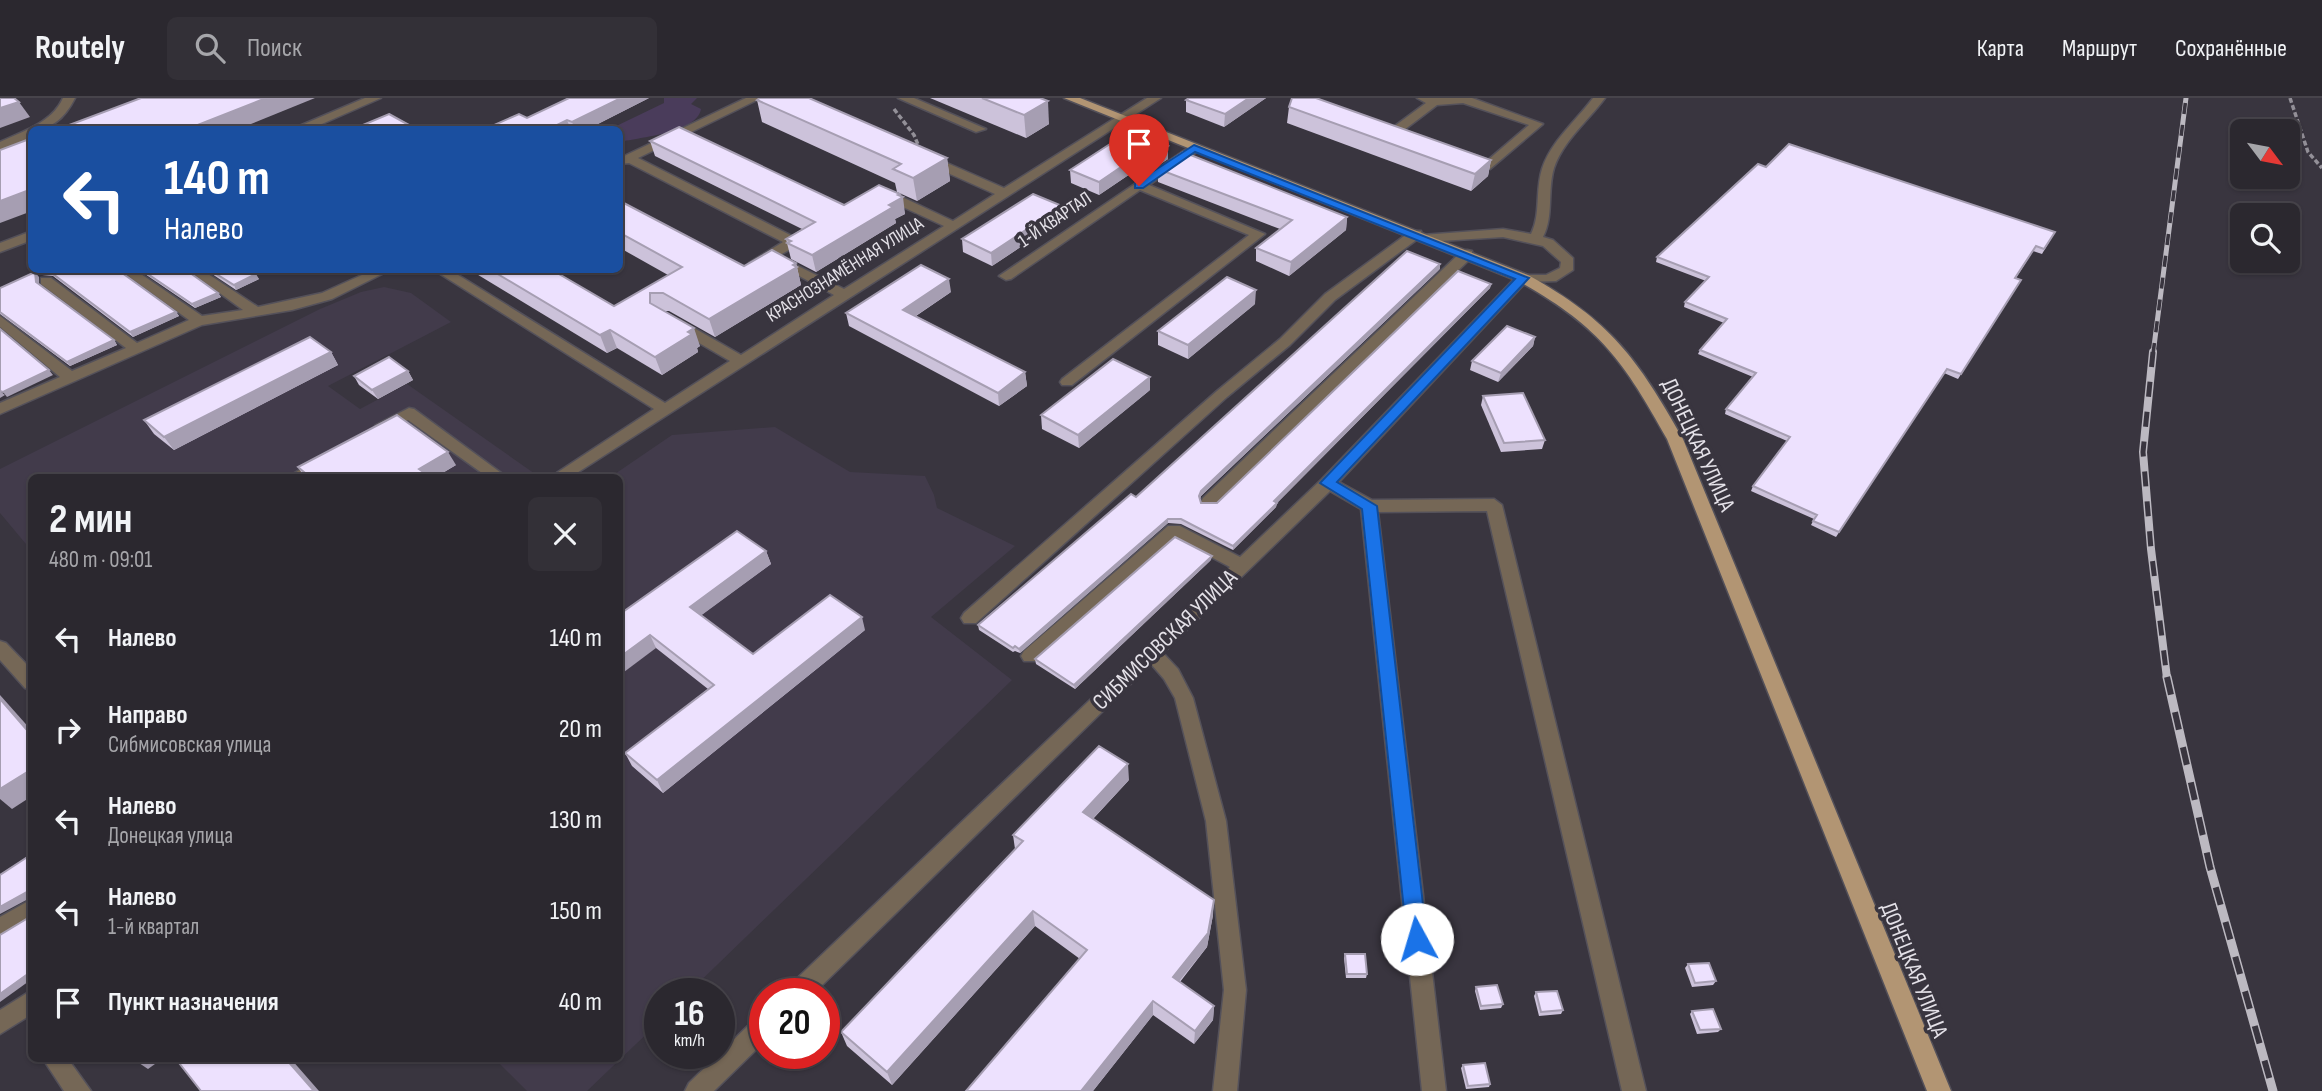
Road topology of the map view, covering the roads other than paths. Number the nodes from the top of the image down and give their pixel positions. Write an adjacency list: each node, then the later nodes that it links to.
1 (69, 98): 10 (street)
2 (375, 98): 11 (street)
3 (755, 98): 19 (street)
4 (904, 98): 12 (street)
5 (1070, 98): 9 (main road, ДОНЕЦКАЯ УЛИЦА)
6 (1155, 98): 9 (street, КРАСНОЗНАМЁННАЯ УЛИЦА)
7 (1600, 98): 26 (street)
8 (1428, 100): 14 (street); 17 (street)
9 (1122, 119): 16 (main road, ДОНЕЦКАЯ УЛИЦА); 22 (street, КРАСНОЗНАМЁННАЯ УЛИЦА)
10 (43, 126)
11 (306, 126)
12 (980, 129)
13 (28, 134): 15 (street)
14 (1431, 144)
15 (0, 146)
16 (1194, 148): 20 (street, 1-Й КВАРТАЛ); 24 (main road, ДОНЕЦКАЯ УЛИЦА)
17 (1455, 152)
18 (919, 155): 22 (street)
19 (624, 161): 29 (street)
20 (1139, 186): 35 (street, 1-Й КВАРТАЛ); 46 (street)
21 (880, 191): 23 (street)
22 (1004, 193): 23 (street, КРАСНОЗНАМЁННАЯ УЛИЦА)
23 (952, 225): 38 (street, КРАСНОЗНАМЁННАЯ УЛИЦА)
24 (1420, 236): 26 (street); 28 (main road, ДОНЕЦКАЯ УЛИЦА); 58 (street)
25 (28, 237): 27 (street)
26 (1535, 239): 36 (street)
27 (0, 248)
28 (1467, 254): 36 (main road, ДОНЕЦКАЯ УЛИЦА); 55 (street)
29 (769, 256): 30 (street); 38 (street)
30 (745, 270)
31 (131, 273): 42 (street)
32 (198, 273): 39 (street)
33 (377, 273): 39 (street)
34 (446, 273): 48 (street)
35 (1006, 276)
36 (1523, 278): 54 (street, СИБМИСОВСКАЯ УЛИЦА); 75 (main road, ДОНЕЦКАЯ УЛИЦА)
37 (46, 281): 43 (street)
38 (842, 294): 44 (street, КРАСНОЗНАМЁННАЯ УЛИЦА)
39 (257, 312): 42 (street)
40 (663, 316): 44 (street)
41 (0, 320): 45 (street)
42 (199, 321): 43 (street)
43 (135, 348): 45 (street)
44 (739, 360): 48 (street, КРАСНОЗНАМЁННАЯ УЛИЦА)
45 (70, 377): 47 (street)
46 (1067, 382)
47 (1, 408)
48 (664, 409): 53 (street, КРАСНОЗНАМЁННАЯ УЛИЦА)
49 (363, 439): 52 (street)
50 (340, 452): 51 (street)
51 (300, 474)
52 (493, 474)
53 (563, 474)
54 (1328, 483): 56 (street); 57 (street, СИБМИСОВСКАЯ УЛИЦА)
55 (1209, 502)
56 (1369, 506): 73 (street); 74 (street)
57 (1242, 566): 60 (street, СИБМИСОВСКАЯ УЛИЦА); 61 (street)
58 (970, 618)
59 (0, 648): 62 (street)
60 (1152, 653): 65 (street, СИБМИСОВСКАЯ УЛИЦА); 72 (street)
61 (1030, 656)
62 (28, 679)
63 (28, 911): 64 (street)
64 (0, 929)
65 (814, 978)
66 (28, 1004): 67 (street)
67 (0, 1023)
68 (749, 1040): 71 (street)
69 (56, 1062): 70 (street)
70 (79, 1091)
71 (696, 1091)
72 (1226, 1091)
73 (1434, 1091)
74 (1634, 1091)
75 (1939, 1091)

